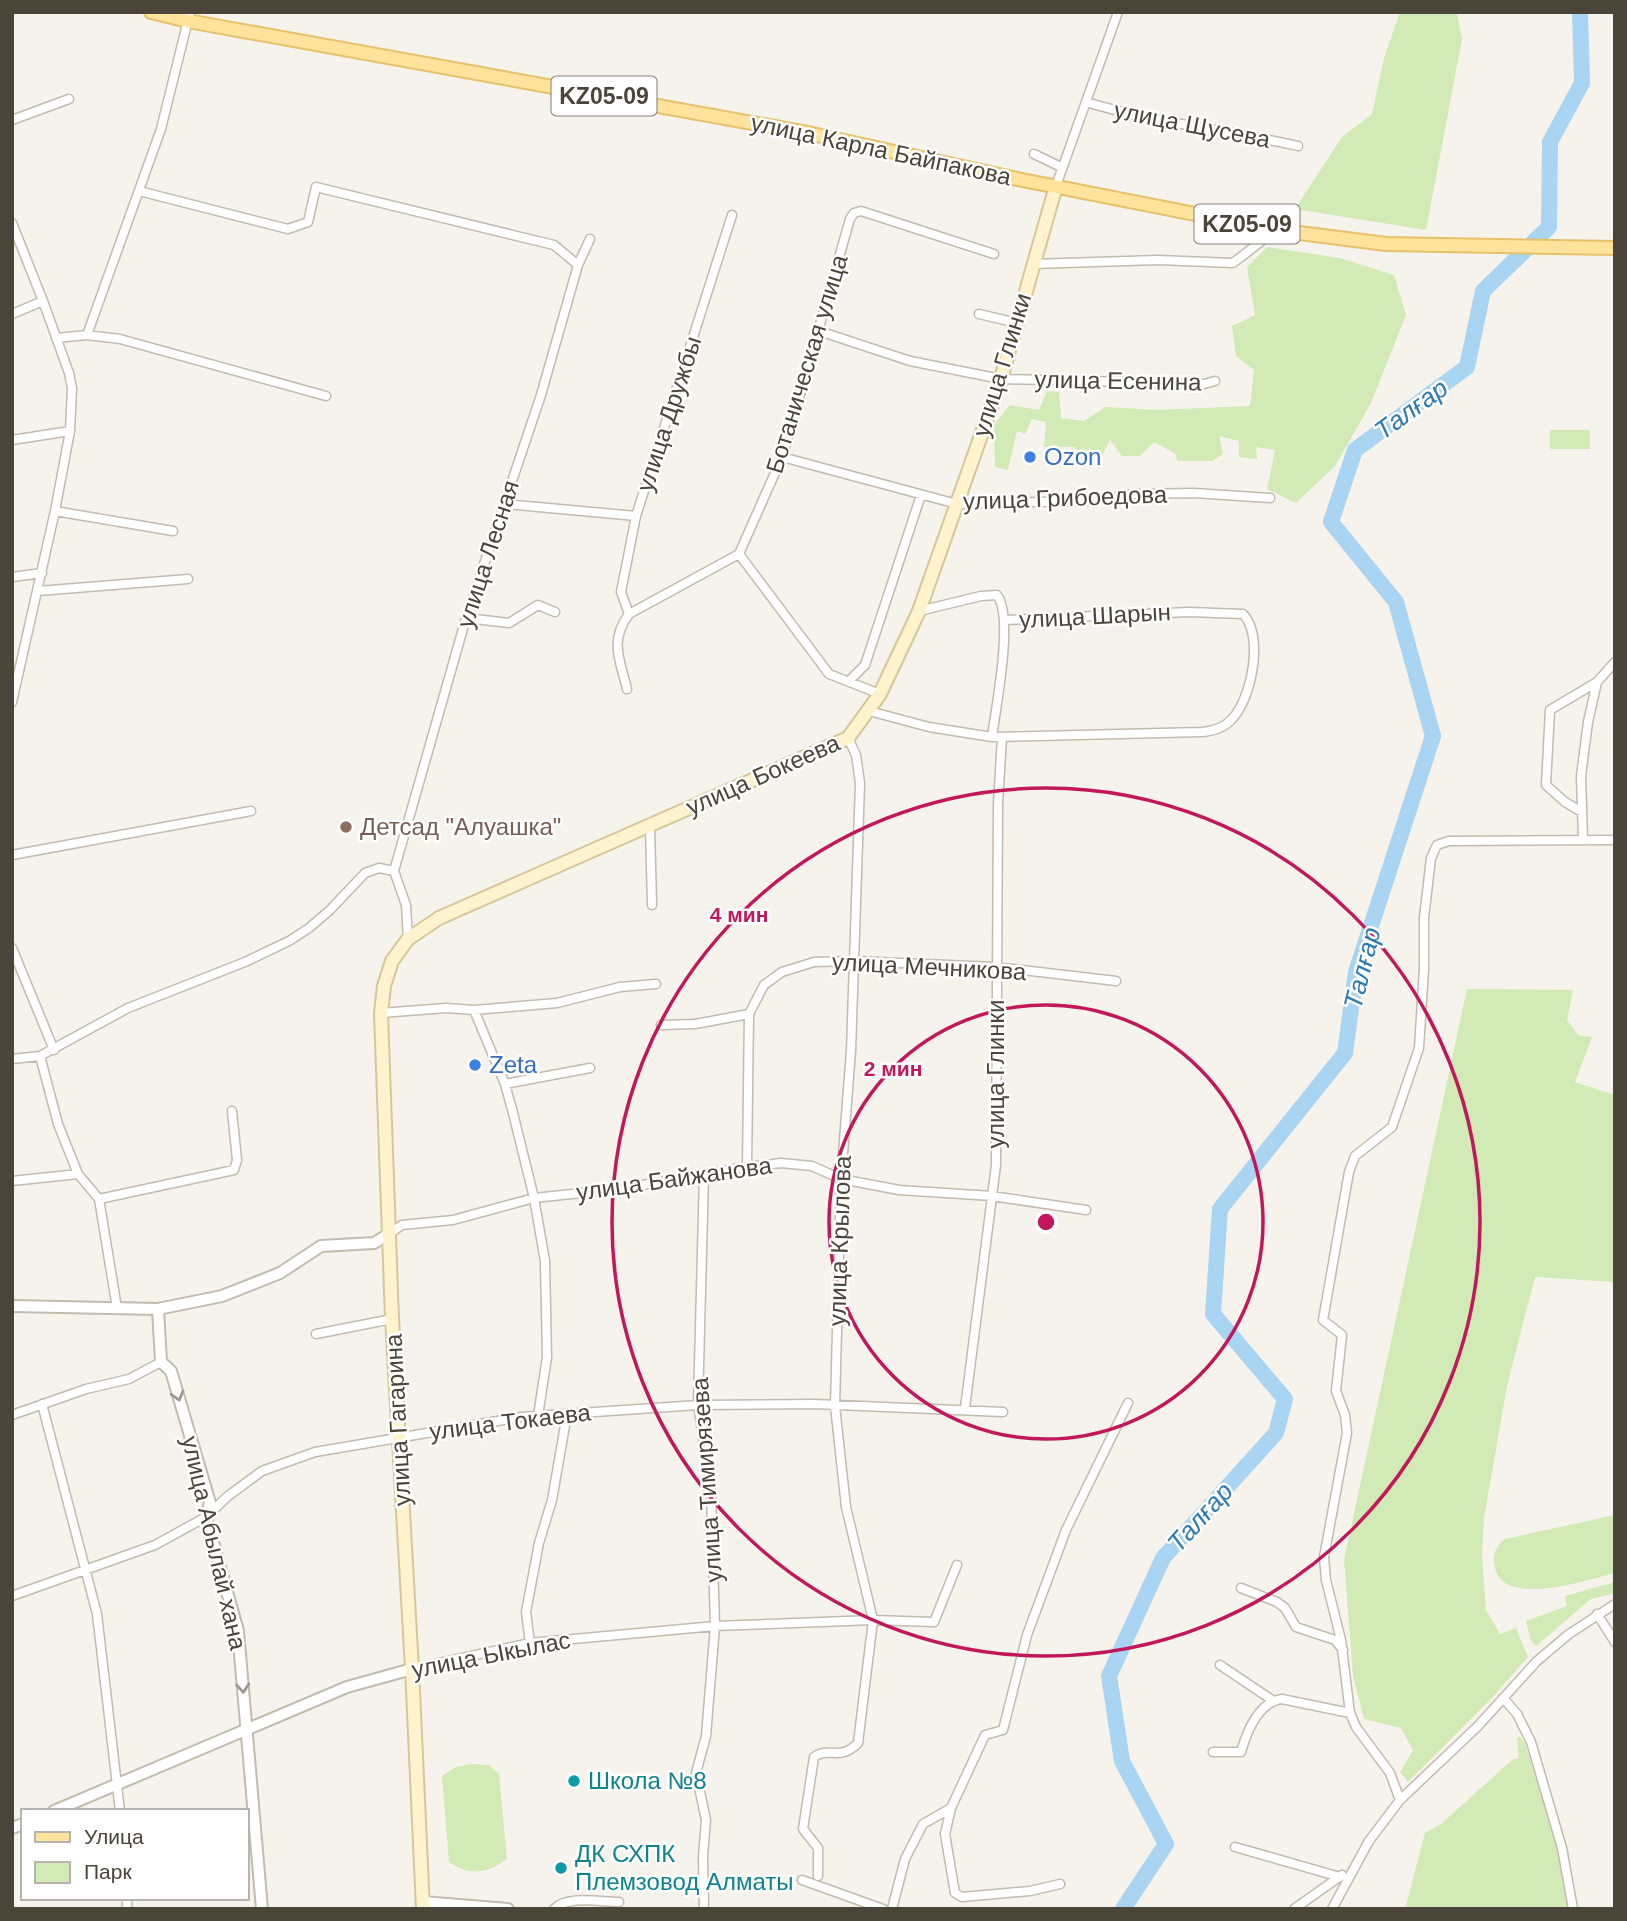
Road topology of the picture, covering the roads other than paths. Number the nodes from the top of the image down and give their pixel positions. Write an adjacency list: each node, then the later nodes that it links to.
1 (150, 12): 3 (main road, улица Карла Байпакова / KZ05-09)
2 (1118, 12): 5 (street, улица Глинки)
3 (189, 17): 10 (main road, улица Карла Байпакова / KZ05-09); 11 (street)
4 (69, 99): 6 (street)
5 (1086, 102): 7 (street, улица Щусева); 9 (street, улица Глинки)
6 (12, 120)
7 (1298, 146)
8 (1034, 154): 9 (street)
9 (1061, 167): 10 (street, улица Глинки)
10 (1056, 186): 14 (main road, улица Карла Байпакова / KZ05-09); 18 (main road, улица Глинки)
11 (139, 191): 19 (street); 25 (street)
12 (733, 215): 38 (street, улица Дружбы)
13 (12, 223): 20 (street)
14 (1276, 230): 16 (main road, улица Карла Байпакова / KZ05-09); 18 (street)
15 (590, 239): 19 (street, улица Лесная)
16 (1615, 248)
17 (994, 254): 24 (street, Ботаническая улица)
18 (1032, 264): 23 (main road, улица Глинки)
19 (578, 265): 36 (street, улица Лесная)
20 (43, 300): 21 (street); 26 (street)
21 (12, 314)
22 (979, 314): 23 (street)
23 (1017, 323): 27 (main road, улица Глинки)
24 (819, 331): 27 (street, улица Есенина); 32 (street, Ботаническая улица)
25 (87, 335): 26 (street); 29 (street)
26 (57, 338): 30 (street)
27 (1001, 379): 28 (street, улица Есенина); 35 (main road, улица Глинки)
28 (1215, 381)
29 (326, 396)
30 (70, 431): 31 (street); 37 (street)
31 (12, 440)
32 (782, 457): 33 (street, улица Грибоедова); 40 (street, Ботаническая улица)
33 (921, 495): 35 (street, улица Грибоедова); 51 (street)
34 (1270, 498): 35 (street, улица Грибоедова)
35 (957, 503): 45 (main road, улица Глинки)
36 (505, 504): 38 (street); 48 (street, улица Лесная)
37 (55, 510): 39 (street); 41 (street)
38 (636, 516): 47 (street, улица Дружбы)
39 (173, 531)
40 (739, 554): 47 (street); 51 (street)
41 (42, 573): 42 (street); 44 (street)
42 (12, 577)
43 (188, 579): 44 (street)
44 (38, 591): 55 (street)
45 (919, 611): 49 (street, улица Шарын); 54 (main road, улица Глинки)
46 (555, 612): 48 (street)
47 (629, 614): 53 (street)
48 (466, 618): 66 (street, улица Лесная)
49 (1004, 620): 57 (street); 58 (street, улица Шарын)
50 (1615, 662): 52 (street)
51 (850, 680): 54 (street)
52 (1597, 682): 61 (street); 61 (street)
53 (627, 689)
54 (880, 694): 56 (main road, улица Глинки)
55 (12, 702)
56 (869, 711): 57 (street); 59 (main road, улица Бокеева)
57 (992, 737): 58 (street)
58 (1002, 737): 71 (street, улица Глинки)
59 (848, 738): 62 (main road, улица Бокеева); 70 (street, улица Крылова)
60 (251, 811): 65 (street)
61 (1582, 812): 63 (street)
62 (650, 825): 67 (street); 68 (main road, улица Бокеева)
63 (1583, 839): 64 (street); 123 (street)
64 (1615, 840)
65 (12, 855)
66 (394, 871): 68 (street); 78 (street)
67 (652, 905)
68 (408, 939): 75 (main road, улица Гагарина)
69 (12, 948): 78 (street)
70 (853, 961): 71 (street, улица Мечникова); 76 (street, улица Мечникова); 87 (street, улица Крылова)
71 (996, 967): 72 (street, улица Мечникова); 89 (street, улица Глинки)
72 (1116, 981)
73 (656, 984): 74 (street)
74 (474, 1010): 75 (street); 82 (street)
75 (381, 1013): 93 (main road, улица Гагарина)
76 (749, 1014): 77 (street); 84 (street, улица Мечникова)
77 (661, 1026)
78 (54, 1050): 79 (street)
79 (40, 1056): 80 (street); 85 (street)
80 (12, 1059)
81 (590, 1068): 82 (street)
82 (505, 1084): 90 (street)
83 (232, 1111): 91 (street)
84 (747, 1167): 86 (street, улица Байжанова); 87 (street, улица Байжанова)
85 (78, 1174): 88 (street); 91 (street)
86 (705, 1174): 90 (street, улица Байжанова); 104 (street, улица Тимирязева)
87 (841, 1179): 89 (street, улица Байжанова); 105 (street, улица Крылова)
88 (12, 1181)
89 (992, 1196): 92 (street, улица Байжанова); 106 (street, улица Глинки)
90 (534, 1198): 93 (street, улица Байжанова); 110 (street)
91 (99, 1199): 97 (street)
92 (1086, 1210)
93 (389, 1234): 94 (street); 95 (main road, улица Гагарина)
94 (374, 1243): 95 (street); 98 (street)
95 (390, 1258): 99 (main road, улица Гагарина)
96 (12, 1306): 97 (street)
97 (117, 1308): 98 (street)
98 (158, 1309): 101 (street, улица Абылай хана)
99 (392, 1319): 100 (street); 111 (main road, улица Гагарина)
100 (316, 1334)
101 (162, 1362): 103 (street); 112 (street, улица Абылай хана, one-way to 112)
102 (1128, 1403): 133 (street)
103 (42, 1404): 109 (street); 114 (street)
104 (698, 1405): 105 (street, улица Токаева); 108 (street, улица Токаева); 120 (street, улица Тимирязева)
105 (835, 1406): 106 (street, улица Токаева); 119 (street, улица Крылова)
106 (965, 1408): 107 (street, улица Токаева)
107 (1003, 1412)
108 (567, 1414): 110 (street, улица Токаева); 122 (street)
109 (12, 1415)
110 (538, 1416): 111 (street, улица Токаева)
111 (399, 1436): 112 (street, улица Токаева); 125 (main road, улица Гагарина)
112 (206, 1517): 114 (street, улица Токаева); 129 (street, улица Абылай хана, one-way to 129)
113 (957, 1565): 119 (street, улица Ыкылас)
114 (86, 1568): 116 (street, улица Токаева); 131 (street)
115 (1241, 1588): 123 (street)
116 (12, 1596)
117 (1615, 1604): 118 (street)
118 (1597, 1614): 121 (street); 126 (street)
119 (873, 1620): 120 (street, улица Ыкылас); 138 (street, улица Крылова)
120 (715, 1626): 122 (street, улица Ыкылас); 147 (street, улица Тимирязева)
121 (1615, 1642)
122 (530, 1643): 125 (street, улица Ыкылас)
123 (1342, 1650): 128 (street)
124 (1220, 1665): 127 (street)
125 (412, 1669): 129 (street, улица Ыкылас); 143 (main road, улица Гагарина)
126 (1503, 1698): 132 (street); 152 (street)
127 (1272, 1700): 128 (street); 130 (street)
128 (1350, 1713): 132 (street)
129 (247, 1730): 131 (street, улица Ыкылас); 144 (street, улица Абылай хана)
130 (1213, 1752)
131 (117, 1784): 134 (street, улица Ыкылас); 135 (street)
132 (1400, 1800): 137 (street)
133 (951, 1808): 141 (street); 149 (street)
134 (59, 1809)
135 (120, 1809)
136 (1235, 1847): 139 (street)
137 (1353, 1868): 139 (street); 151 (street)
138 (818, 1876)
139 (1340, 1877): 150 (street)
140 (802, 1880): 148 (street)
141 (1060, 1884)
142 (619, 1902): 146 (street)
143 (423, 1906): 145 (street)
144 (262, 1909)
145 (508, 1909)
146 (554, 1909)
147 (704, 1909)
148 (883, 1909)
149 (892, 1909)
150 (1294, 1909)
151 (1332, 1909)
152 (1573, 1909)

